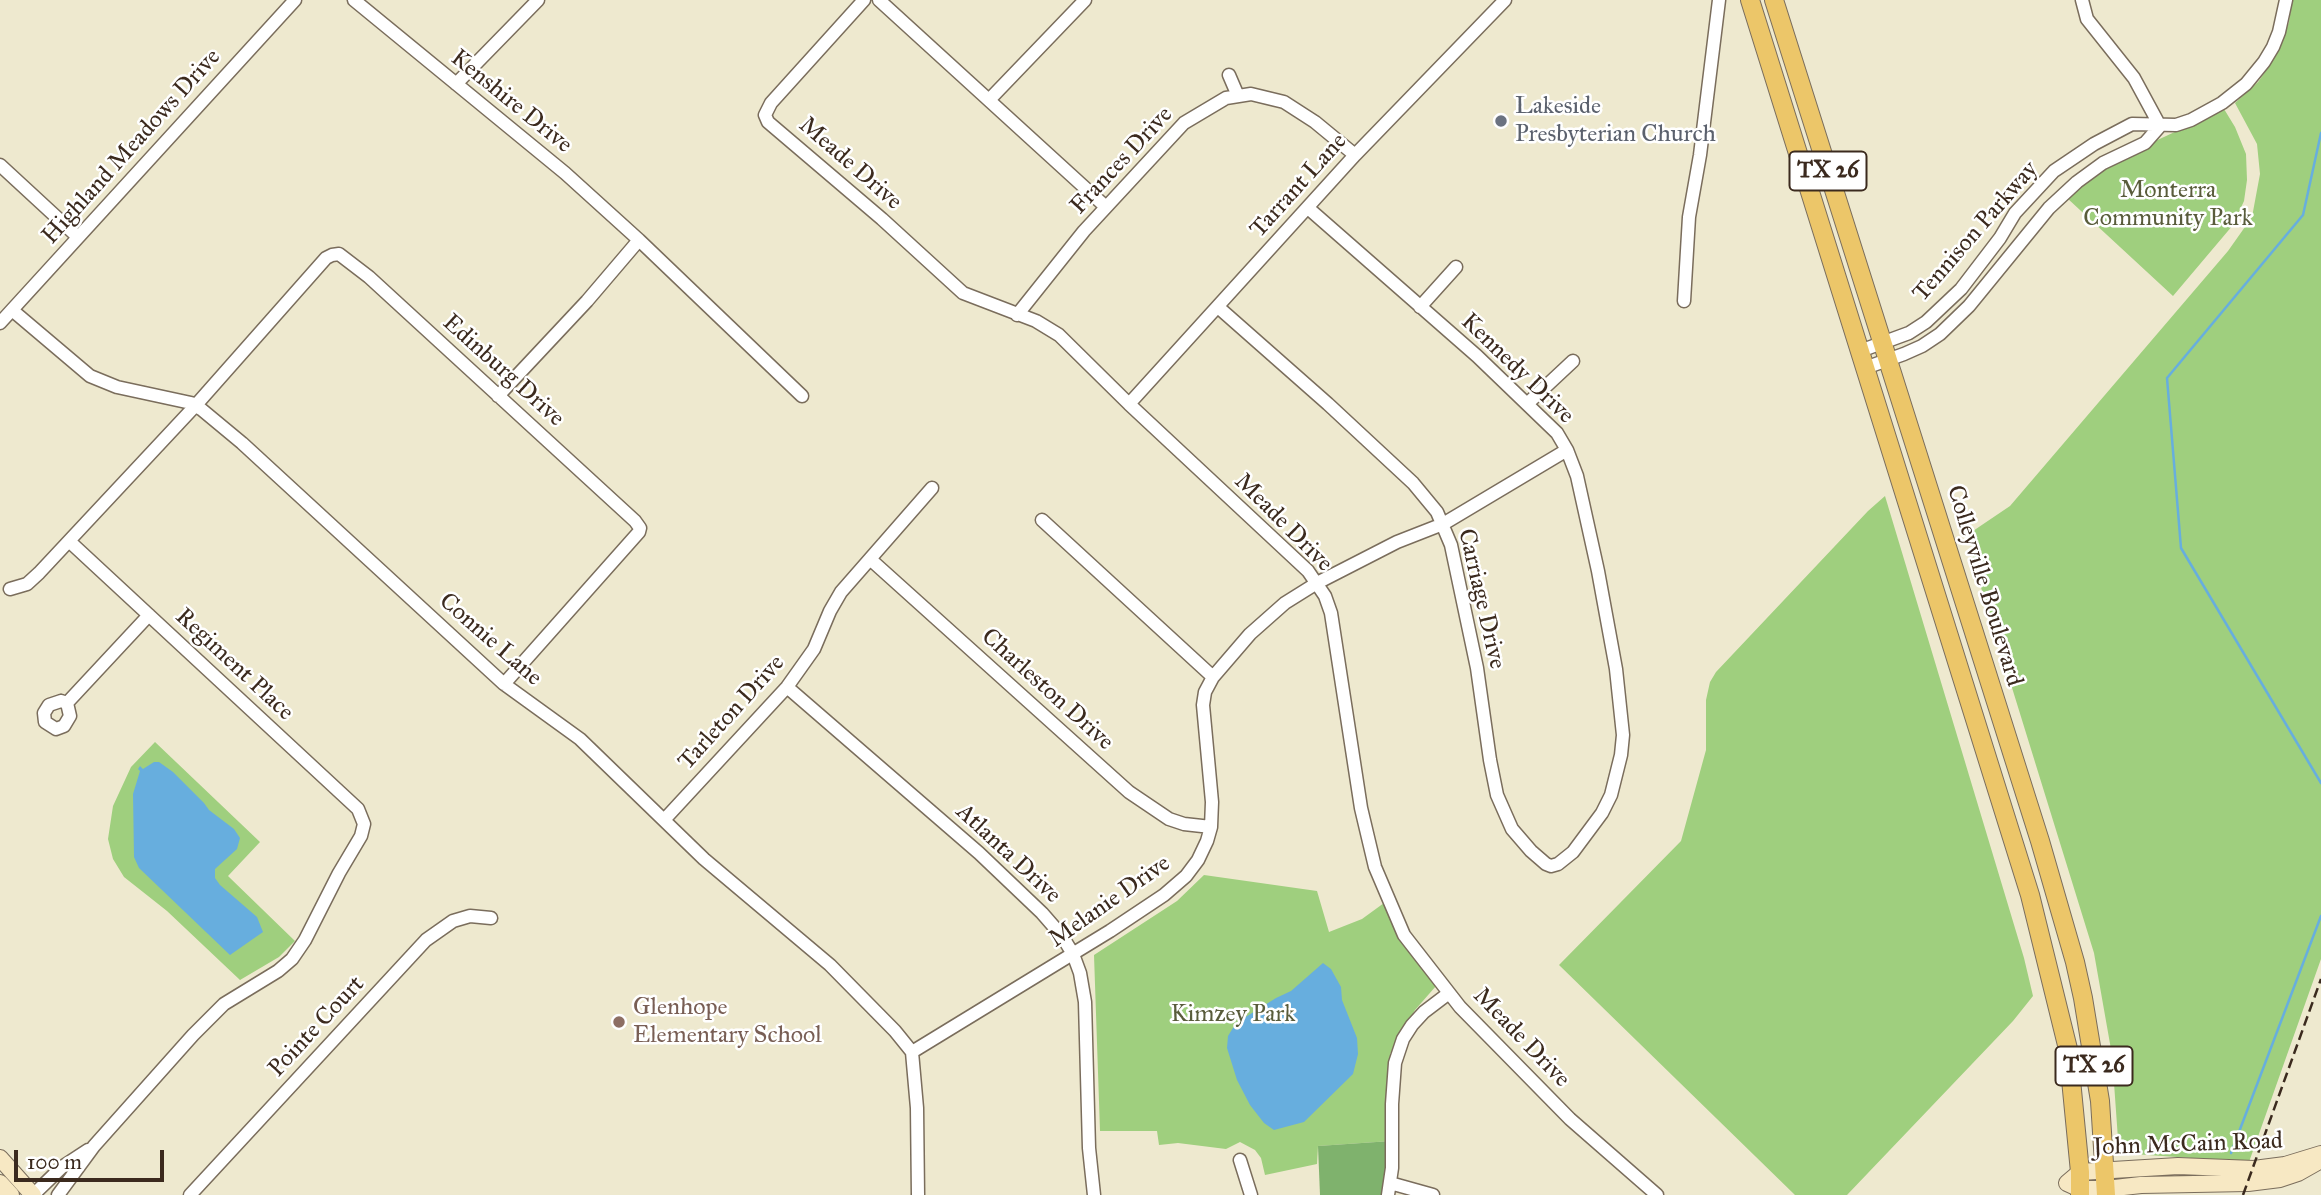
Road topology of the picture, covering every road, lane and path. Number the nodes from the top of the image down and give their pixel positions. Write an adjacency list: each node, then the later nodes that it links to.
1 (295, 0): 22 (street, Highland Meadows Drive)
2 (354, 0): 14 (street, Kenshire Drive)
3 (538, 0): 14 (street)
4 (864, 0): 31 (street, Meade Drive)
5 (879, 0): 16 (street)
6 (1086, 0): 16 (street)
7 (1505, 0): 18 (street, Tarrant Lane)
8 (1720, 0): 27 (street)
9 (1750, 0): 34 (main road, Colleyville Boulevard / TX 26)
10 (1774, 0): 33 (main road, Colleyville Boulevard / TX 26)
11 (2082, 0): 17 (street)
12 (2286, 0): 17 (street, Tennison Parkway)
13 (1229, 75): 15 (street)
14 (456, 84): 23 (street, Kenshire Drive)
15 (1238, 96): 18 (street, Frances Drive); 20 (street, Frances Drive)
16 (989, 100): 20 (street)
17 (2160, 126): 24 (street, Tennison Parkway); 26 (street, Tennison Parkway)
18 (1354, 155): 21 (street, Tarrant Lane)
19 (0, 165): 22 (street)
20 (1106, 207): 31 (street, Frances Drive)
21 (1308, 208): 28 (street, Tarrant Lane); 29 (street, Kennedy Drive)
22 (78, 237): 30 (street, Highland Meadows Drive)
23 (639, 240): 38 (street); 39 (street, Kenshire Drive)
24 (1986, 256): 26 (street); 33 (street, Tennison Parkway)
25 (1456, 267): 29 (street)
26 (2000, 267): 35 (street, Tennison Parkway)
27 (1684, 301)
28 (1218, 307): 40 (street, Tarrant Lane); 46 (street, Carriage Drive)
29 (1420, 307): 41 (street, Kennedy Drive)
30 (12, 310): 32 (street, Highland Meadows Drive); 42 (street, Connie Lane)
31 (1017, 315): 40 (street, Meade Drive)
32 (0, 323)
33 (1882, 342): 34 (street, Tennison Parkway); 35 (main road, Colleyville Boulevard / TX 26)
34 (1860, 351): 37 (main road, Colleyville Boulevard / TX 26)
35 (1888, 360): 37 (street, Tennison Parkway); 56 (main road, Colleyville Boulevard / TX 26)
36 (1573, 361): 41 (street)
37 (1865, 368): 57 (main road, Colleyville Boulevard / TX 26)
38 (498, 396): 42 (street, Edinburg Drive); 53 (street, Edinburg Drive)
39 (802, 396)
40 (1129, 404): 49 (street, Meade Drive)
41 (1527, 404): 43 (street, Kennedy Drive)
42 (196, 405): 47 (street); 53 (street, Connie Lane)
43 (1567, 450): 46 (street, Melanie Drive); 58 (street, Kennedy Drive)
44 (932, 488): 48 (street, Tarleton Drive)
45 (1042, 520): 52 (street)
46 (1443, 524): 49 (street, Melanie Drive); 58 (street, Carriage Drive)
47 (69, 541): 50 (street); 51 (street, Regiment Place)
48 (870, 559): 54 (street, Tarleton Drive); 60 (street, Charleston Drive)
49 (1317, 583): 52 (street, Melanie Drive); 63 (street, Meade Drive)
50 (10, 589)
51 (149, 615): 55 (street); 65 (street, Regiment Place)
52 (1213, 677): 60 (street, Melanie Drive)
53 (504, 684): 59 (street, Connie Lane)
54 (787, 687): 59 (street, Tarleton Drive); 62 (street, Atlanta Drive)
55 (67, 703)
56 (1997, 707): 57 (main road); 72 (main road, Colleyville Boulevard / TX 26)
57 (1975, 714): 71 (main road, Colleyville Boulevard / TX 26)
58 (1615, 782)
59 (664, 820): 64 (street, Connie Lane)
60 (1211, 827): 62 (street, Melanie Drive)
61 (491, 918): 77 (street, Pointe Court)
62 (1073, 954): 64 (street, Melanie Drive); 79 (street, Atlanta Drive)
63 (1449, 993): 73 (street); 82 (street, Meade Drive)
64 (912, 1052): 78 (street)
65 (94, 1146): 75 (street); 76 (street)
66 (2321, 1154): 72 (main road, John McCain Road)
67 (1240, 1160): 80 (street)
68 (2321, 1160): 72 (main road, John McCain Road)
69 (2, 1165): 75 (main road)
70 (0, 1183): 74 (main road)
71 (2080, 1185): 72 (main road, John McCain Road)
72 (2106, 1185)
73 (1389, 1189): 81 (street)
74 (10, 1195)
75 (33, 1195)
76 (58, 1195)
77 (190, 1195)
78 (918, 1195)
79 (1094, 1195)
80 (1251, 1195)
81 (1433, 1195)
82 (1657, 1195)

